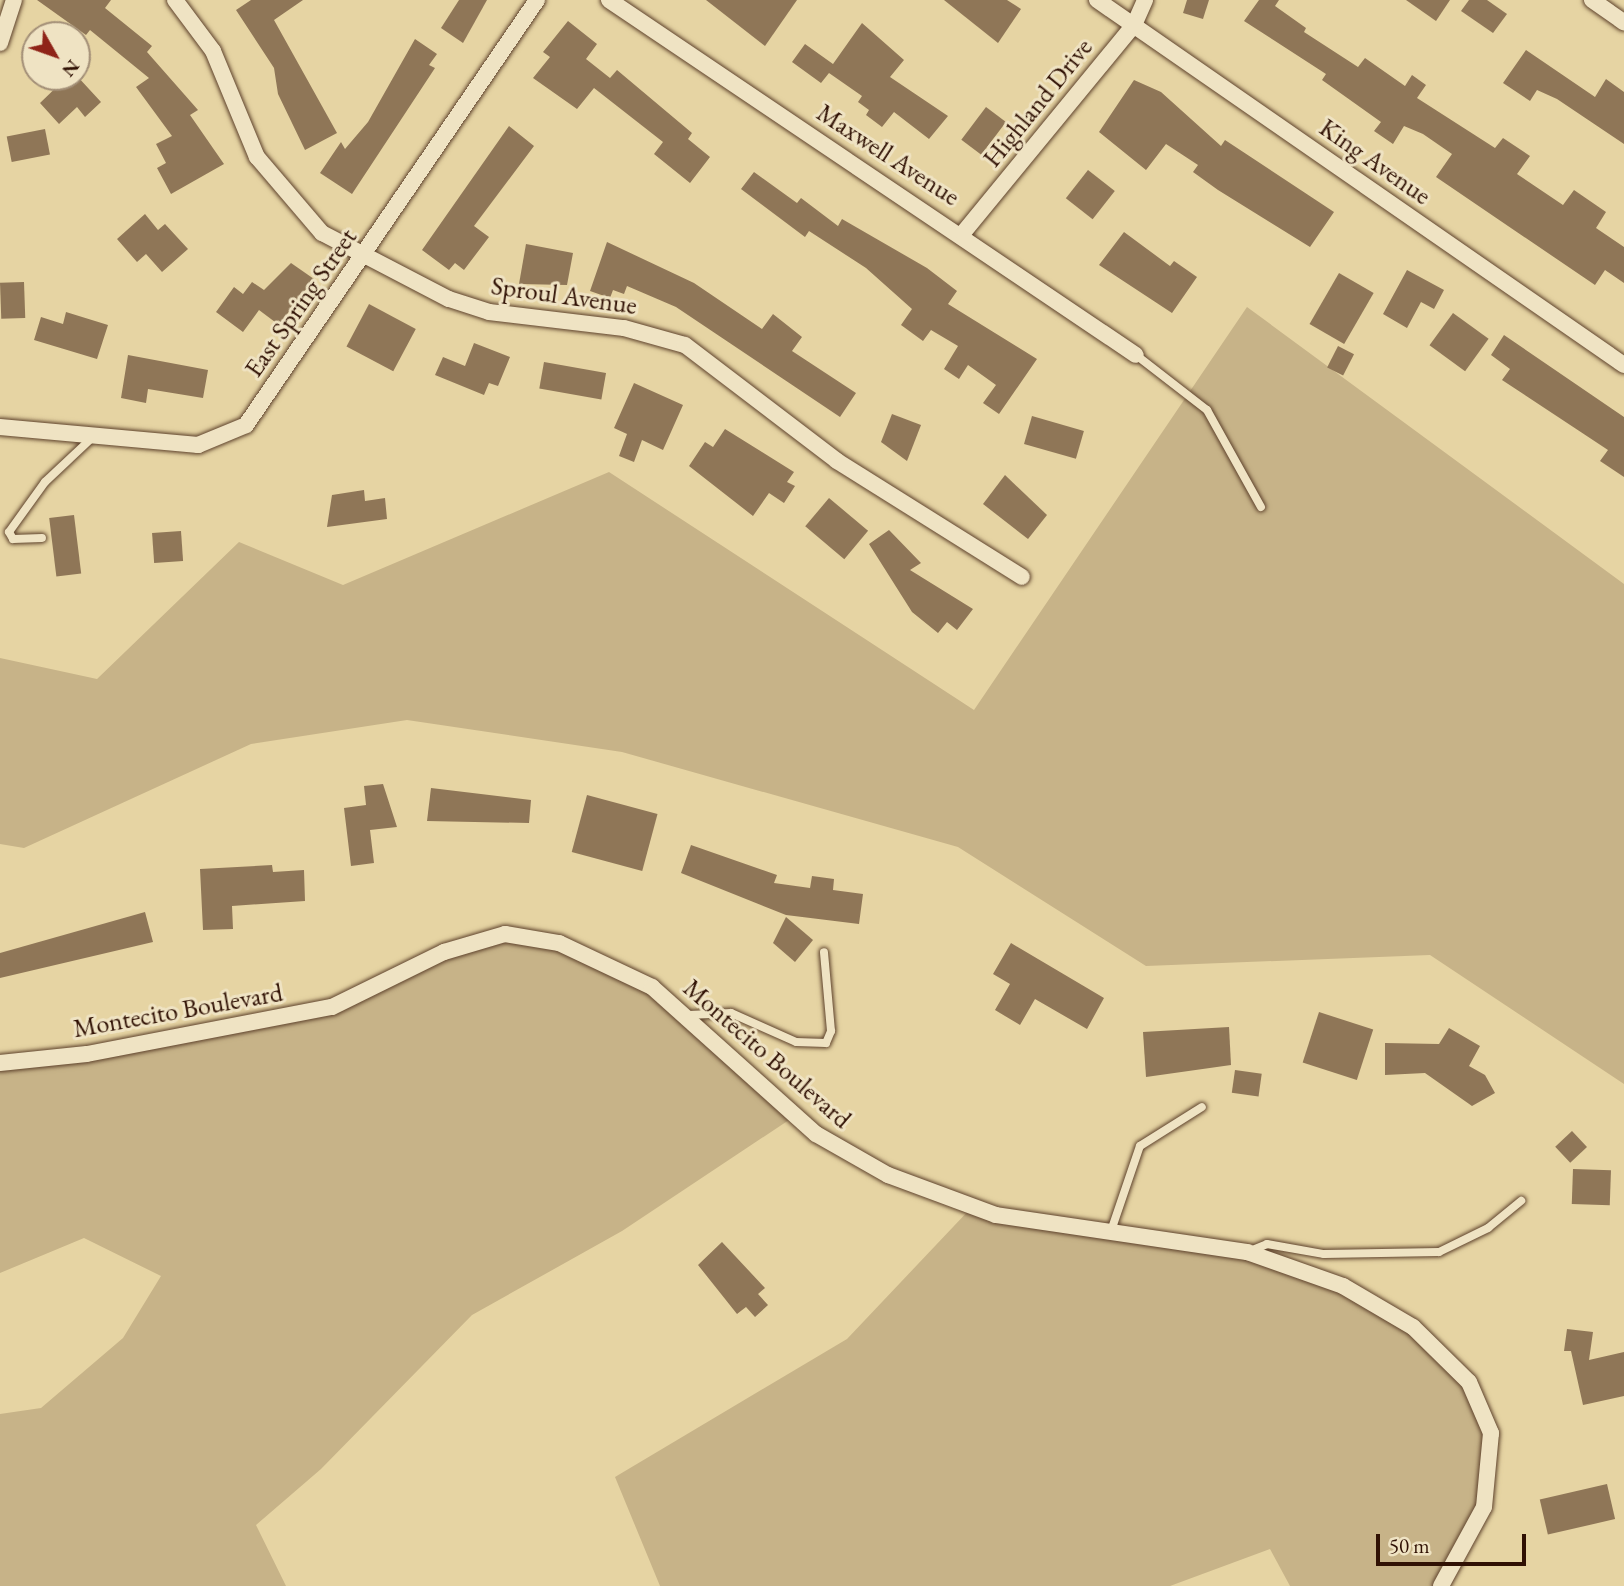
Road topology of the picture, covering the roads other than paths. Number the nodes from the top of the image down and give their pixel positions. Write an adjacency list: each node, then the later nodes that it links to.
1 (14, 0): 10 (street)
2 (175, 0): 12 (street, Sproul Avenue)
3 (537, 0): 12 (street, East Spring Street)
4 (609, 0): 11 (street, Maxwell Avenue)
5 (1097, 0): 9 (street, King Avenue)
6 (1145, 0): 9 (street, Highland Drive)
7 (1592, 0): 8 (street)
8 (1624, 22)
9 (1134, 25): 11 (street, Highland Drive); 14 (street, King Avenue)
10 (0, 43)
11 (963, 233): 13 (street, Maxwell Avenue)
12 (365, 256): 16 (street, East Spring Street); 19 (street, Sproul Avenue)
13 (1136, 355): 17 (lane)
14 (1624, 365)
15 (0, 427): 16 (street, East Spring Street)
16 (94, 436): 18 (lane)
17 (1261, 507)
18 (42, 538)
19 (1022, 577)
20 (824, 952): 21 (lane)
21 (689, 1015): 22 (street, Montecito Boulevard); 25 (street, Montecito Boulevard)
22 (0, 1063)
23 (1202, 1107): 25 (lane)
24 (1521, 1201): 26 (lane)
25 (1111, 1231): 26 (street, Montecito Boulevard)
26 (1247, 1252): 27 (street, Montecito Boulevard)
27 (1441, 1586)

